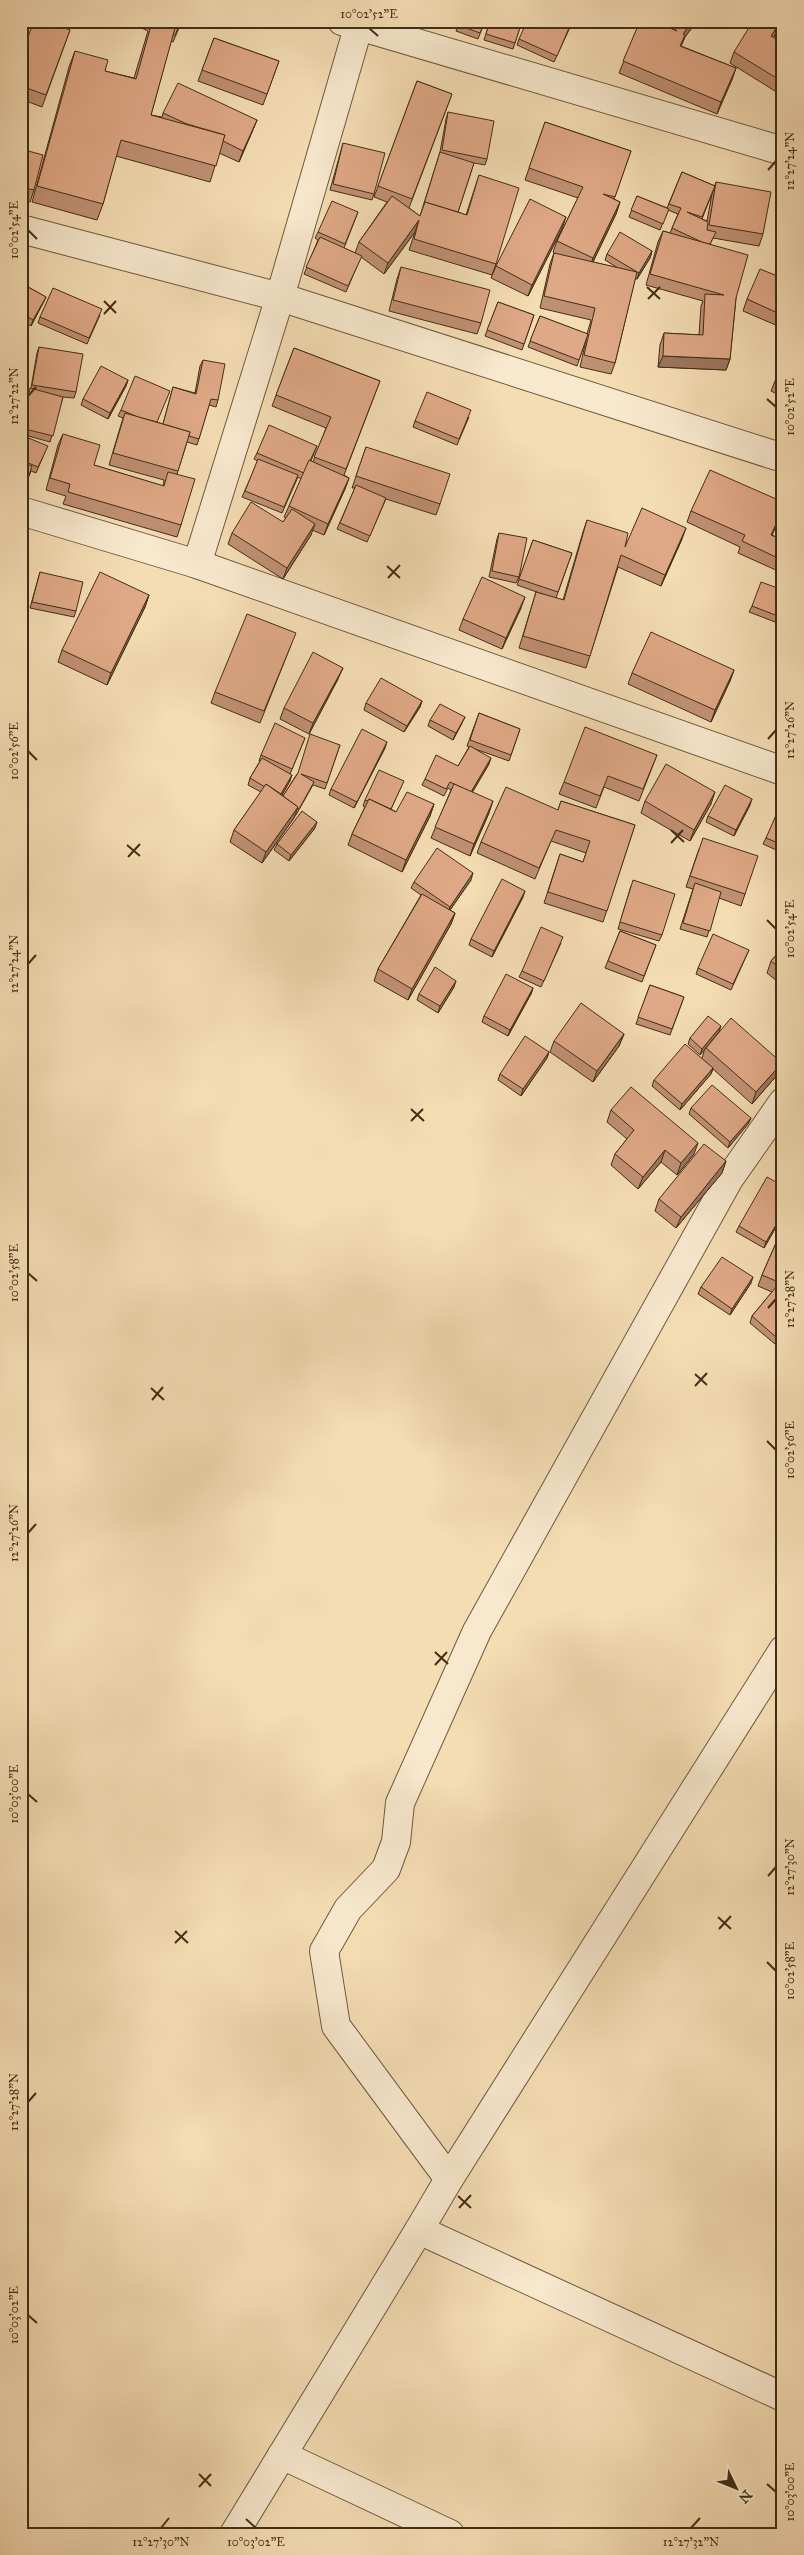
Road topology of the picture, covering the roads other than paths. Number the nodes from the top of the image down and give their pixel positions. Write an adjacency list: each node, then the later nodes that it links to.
1 (354, 23): 2 (street); 4 (street)
2 (783, 152)
3 (21, 229): 4 (street)
4 (280, 297): 5 (street); 7 (street)
5 (783, 458)
6 (21, 511): 7 (street)
7 (197, 564): 8 (street)
8 (783, 771)
9 (783, 1102): 11 (street)
10 (783, 1650): 11 (street)
11 (448, 2179): 12 (street)
12 (419, 2230): 13 (street); 14 (street)
13 (783, 2397)
14 (282, 2455): 15 (street); 16 (street)
15 (234, 2534)
16 (450, 2534)

